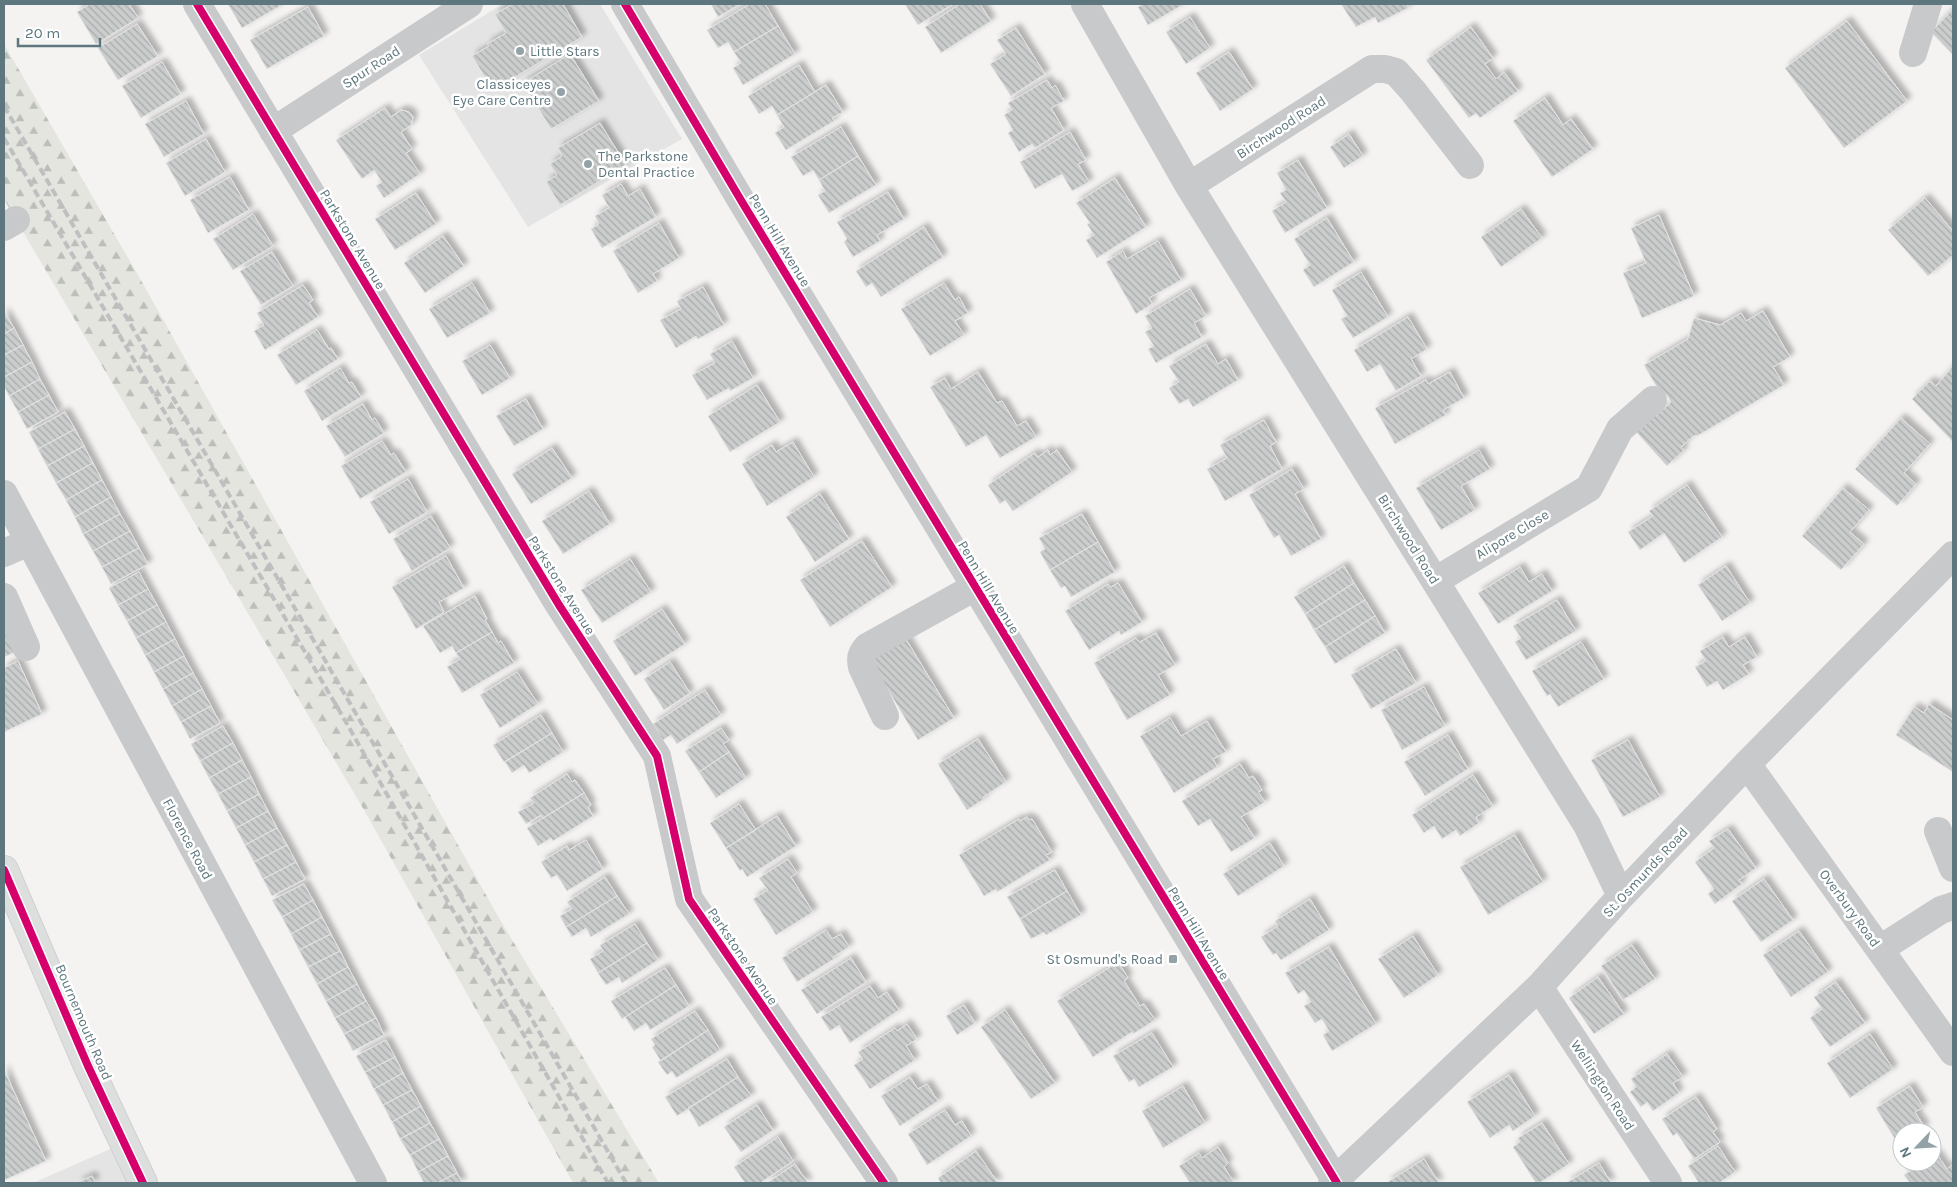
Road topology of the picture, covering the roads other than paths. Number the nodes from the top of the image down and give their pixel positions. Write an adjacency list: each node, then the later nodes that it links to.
1 (197, 4): 7 (street, Parkstone Avenue)
2 (469, 4): 7 (street, Spur Road)
3 (625, 4): 16 (street, Penn Hill Avenue)
4 (1085, 4): 9 (street, Birchwood Road)
5 (1928, 4): 6 (street)
6 (1913, 53)
7 (273, 131): 32 (street, Parkstone Avenue)
8 (1470, 165): 9 (street, Birchwood Road)
9 (1189, 186): 15 (street, Birchwood Road)
10 (1652, 400): 15 (street, Alipore Close)
11 (4, 494): 12 (street, Florence Road)
12 (29, 542): 13 (street); 31 (street, Florence Road)
13 (4, 553)
14 (1953, 555): 20 (street, St. Osmunds Road)
15 (1435, 581): 24 (street, Birchwood Road)
16 (975, 587): 19 (street); 29 (street, Penn Hill Avenue)
17 (4, 597): 18 (street)
18 (26, 647)
19 (885, 716)
20 (1747, 764): 24 (street, St. Osmunds Road); 26 (street, Overbury Road)
21 (1938, 831): 22 (street)
22 (1953, 868)
23 (4, 870): 30 (highway, Bournemouth Road)
24 (1621, 896): 27 (street, St. Osmunds Road)
25 (1953, 906): 26 (street)
26 (1880, 950): 28 (street, Overbury Road)
27 (1539, 987): 29 (street, St. Osmunds Road); 33 (street, Wellington Road)
28 (1953, 1052)
29 (1334, 1182)
30 (143, 1183)
31 (373, 1183)
32 (884, 1183)
33 (1668, 1183)

